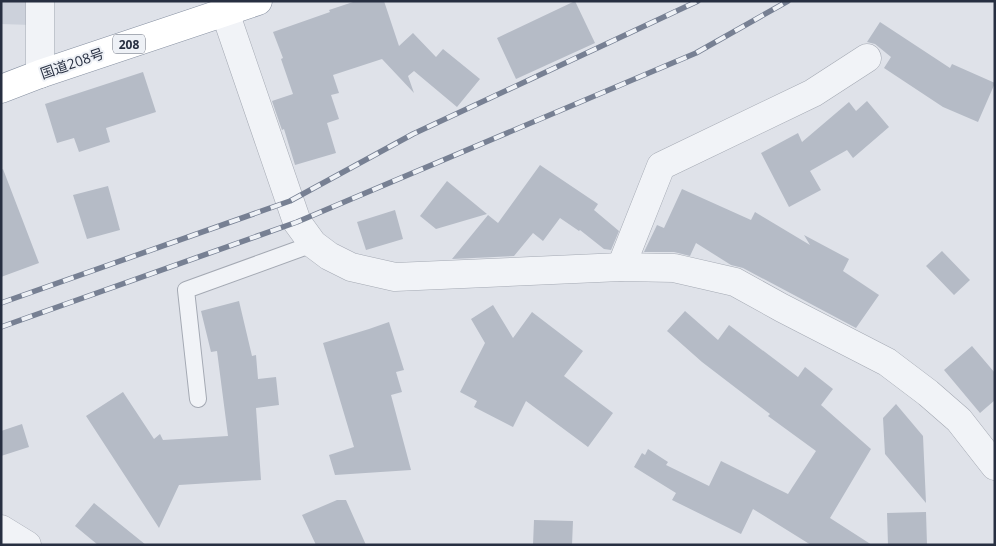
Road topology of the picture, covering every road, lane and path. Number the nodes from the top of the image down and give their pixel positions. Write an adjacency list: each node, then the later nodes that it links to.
1 (40, 1): 5 (street)
2 (258, 1): 3 (highway, 国道208号 / 208)
3 (225, 12): 5 (highway, 国道208号 / 208); 7 (street)
4 (867, 58): 8 (street)
5 (40, 74): 6 (highway, 国道208号 / 208)
6 (1, 89)
7 (313, 244): 8 (street); 9 (lane)
8 (621, 267): 10 (street)
9 (198, 398)
10 (994, 465)
11 (1, 529): 12 (street)
12 (27, 545)

